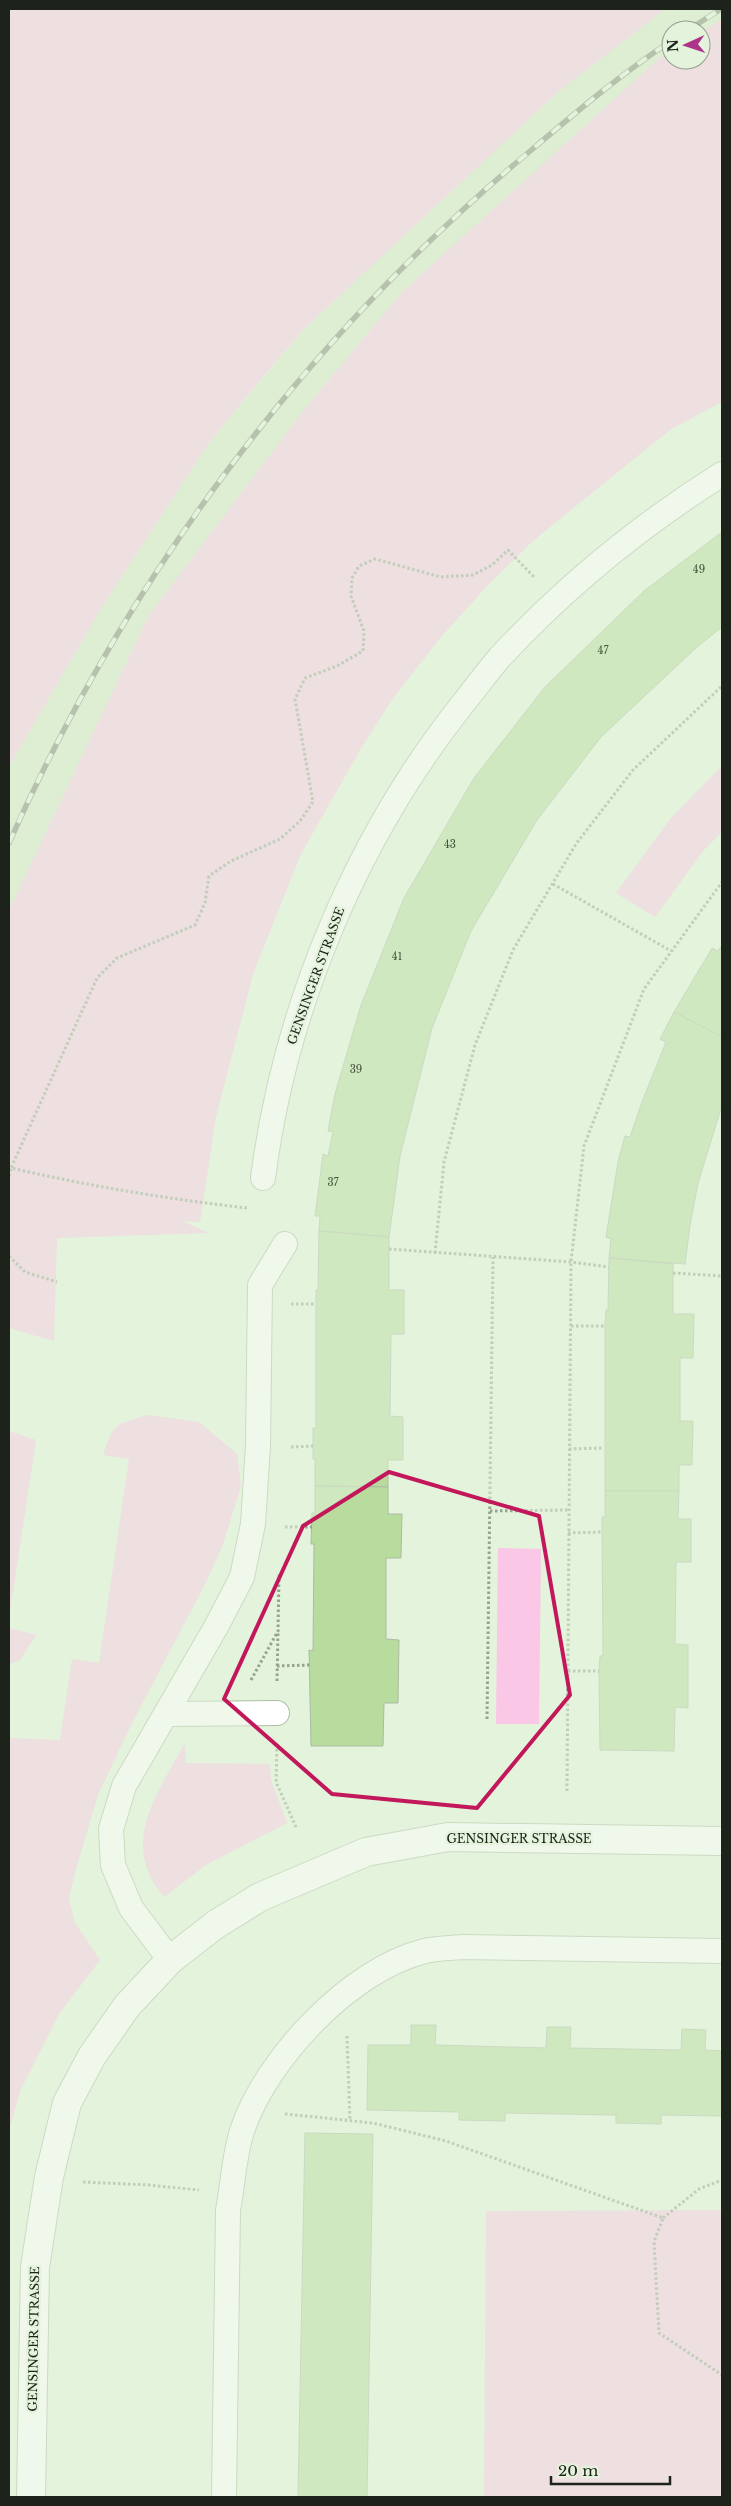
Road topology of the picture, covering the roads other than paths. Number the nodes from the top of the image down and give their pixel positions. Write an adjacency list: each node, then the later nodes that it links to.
1 (722, 474): 2 (lane, GENSINGER STRASSE)
2 (263, 1178)
3 (285, 1244): 5 (lane)
4 (277, 1713): 5 (lane)
5 (166, 1714): 8 (lane)
6 (722, 1841): 8 (street, GENSINGER STRASSE)
7 (722, 1951): 10 (lane)
8 (170, 1960): 9 (street, GENSINGER STRASSE)
9 (30, 2497)
10 (224, 2497)

